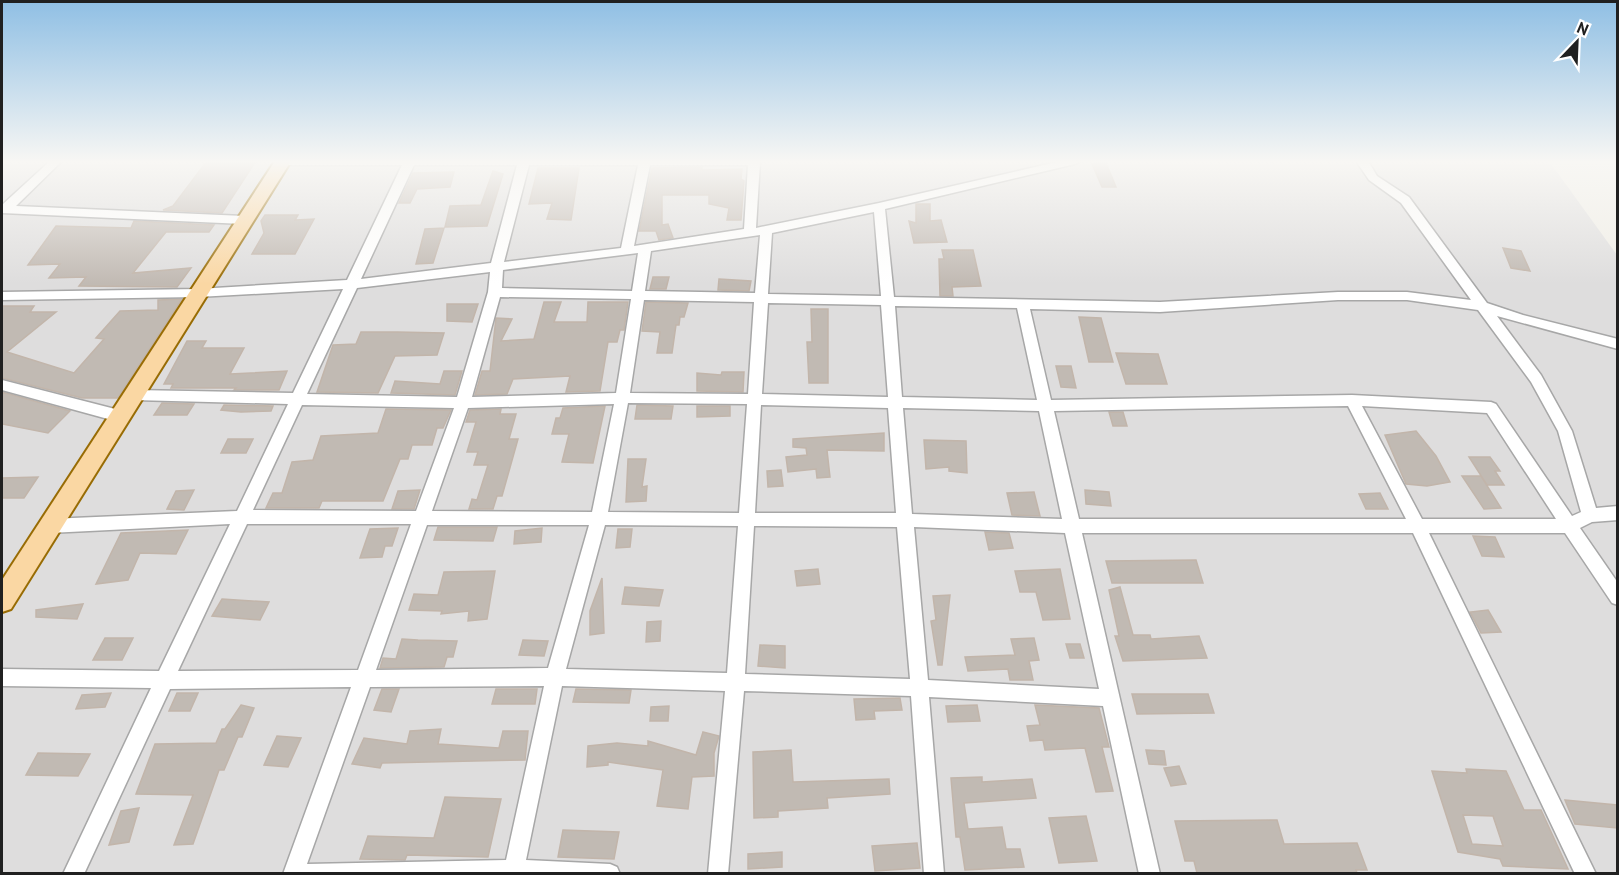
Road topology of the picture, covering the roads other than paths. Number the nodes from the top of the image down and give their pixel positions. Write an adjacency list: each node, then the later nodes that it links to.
1 (256, 202): 10 (main road)
2 (391, 202): 15 (street)
3 (514, 202): 14 (street)
4 (636, 202): 13 (street)
5 (756, 202): 11 (street)
6 (901, 202): 8 (street)
7 (1406, 202): 23 (street)
8 (879, 207): 11 (street); 21 (street)
9 (4, 209): 10 (street)
10 (244, 220): 17 (main road)
11 (758, 231): 12 (street); 20 (street)
12 (645, 249): 13 (street); 18 (street)
13 (627, 251): 14 (street)
14 (497, 266): 15 (street); 16 (street)
15 (352, 284): 17 (street); 27 (street)
16 (495, 292): 18 (street); 32 (street)
17 (198, 293): 19 (street); 26 (main road)
18 (639, 295): 20 (street); 28 (street)
19 (2, 296)
20 (762, 297): 21 (street); 29 (street)
21 (890, 302): 22 (street); 31 (street)
22 (1022, 303): 23 (street); 33 (street)
23 (1482, 306): 24 (street); 36 (street)
24 (1617, 344)
25 (2, 385): 34 (street)
26 (134, 395): 27 (street); 34 (main road)
27 (297, 397): 32 (street); 37 (street)
28 (622, 398): 29 (street); 32 (street); 39 (street)
29 (753, 399): 31 (street); 40 (street)
30 (1352, 400): 33 (street); 44 (street); 45 (street)
31 (895, 401): 33 (street); 41 (street)
32 (463, 403): 38 (street)
33 (1045, 406): 43 (street)
34 (119, 416): 42 (main road)
35 (1617, 513): 36 (street)
36 (1590, 514): 44 (street)
37 (243, 517): 38 (street); 42 (street); 51 (street)
38 (424, 517): 39 (street); 50 (street)
39 (599, 518): 40 (street); 49 (street)
40 (746, 519): 41 (street); 52 (street)
41 (904, 520): 43 (street); 53 (street)
42 (49, 526): 47 (main road)
43 (1072, 526): 45 (street); 54 (street)
44 (1569, 526): 45 (street); 46 (street)
45 (1418, 527): 63 (street)
46 (1617, 598)
47 (2, 601)
48 (2, 677): 51 (street)
49 (555, 677): 50 (street); 52 (street); 55 (street)
50 (363, 679): 51 (street); 57 (street)
51 (165, 680): 56 (street)
52 (735, 684): 53 (street); 60 (street)
53 (921, 688): 54 (street); 61 (street)
54 (1111, 698): 62 (street)
55 (513, 872): 58 (street); 59 (street)
56 (73, 873)
57 (293, 873)
58 (308, 873)
59 (610, 873)
60 (718, 873)
61 (934, 873)
62 (1150, 873)
63 (1586, 873)

